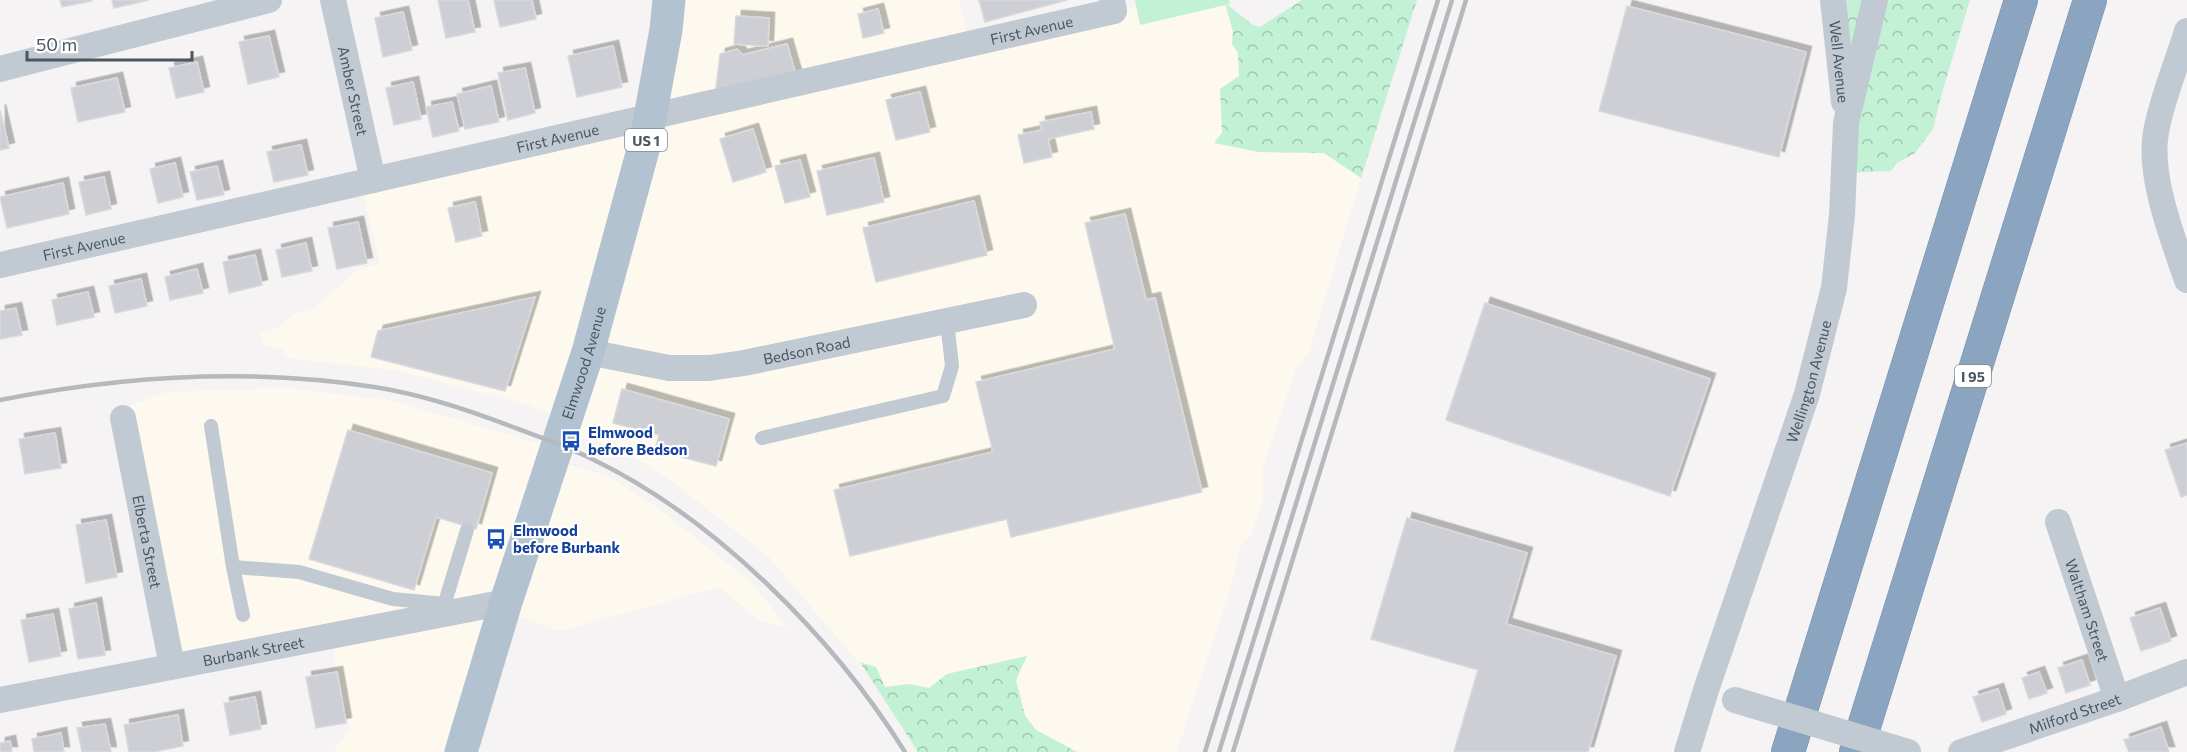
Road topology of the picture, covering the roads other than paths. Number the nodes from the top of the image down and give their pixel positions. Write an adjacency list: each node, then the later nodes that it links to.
1 (269, 0): 10 (street)
2 (333, 0): 13 (street, Amber Street)
3 (669, 0): 11 (main road, Elmwood Avenue / US 1)
4 (1833, 0): 12 (street, Well Avenue)
5 (1875, 0): 12 (street, Wellington Avenue)
6 (2021, 0): 35 (highway)
7 (2090, 0): 36 (highway, I 95)
8 (1113, 5): 11 (street, First Avenue)
9 (2187, 31): 15 (street)
10 (0, 69)
11 (649, 118): 13 (street, First Avenue); 18 (main road, Elmwood Avenue / US 1)
12 (1846, 123): 30 (street, Wellington Avenue)
13 (373, 180): 14 (street, First Avenue)
14 (0, 266)
15 (2187, 280)
16 (1024, 305): 17 (street, Bedson Road)
17 (947, 321): 18 (street, Bedson Road); 21 (lane)
18 (588, 352): 25 (main road, Elmwood Avenue / US 1)
19 (123, 418): 28 (street, Elberta Street)
20 (211, 426): 24 (lane)
21 (762, 438)
22 (2058, 522): 31 (street, Waltham Street)
23 (467, 530): 26 (lane)
24 (233, 567): 26 (lane); 27 (lane)
25 (506, 602): 26 (street, Burbank Street); 33 (main road, Elmwood Avenue / US 1)
26 (443, 609): 28 (street, Burbank Street)
27 (243, 615)
28 (172, 666): 32 (street, Burbank Street)
29 (2187, 672): 31 (street, Milford Street)
30 (1706, 690): 34 (street, Wellington Avenue); 37 (street, bridge)
31 (2117, 699): 38 (street, Milford Street)
32 (0, 700)
33 (460, 752)
34 (1687, 752)
35 (1788, 752)
36 (1856, 752)
37 (1908, 752)
38 (1961, 752)

